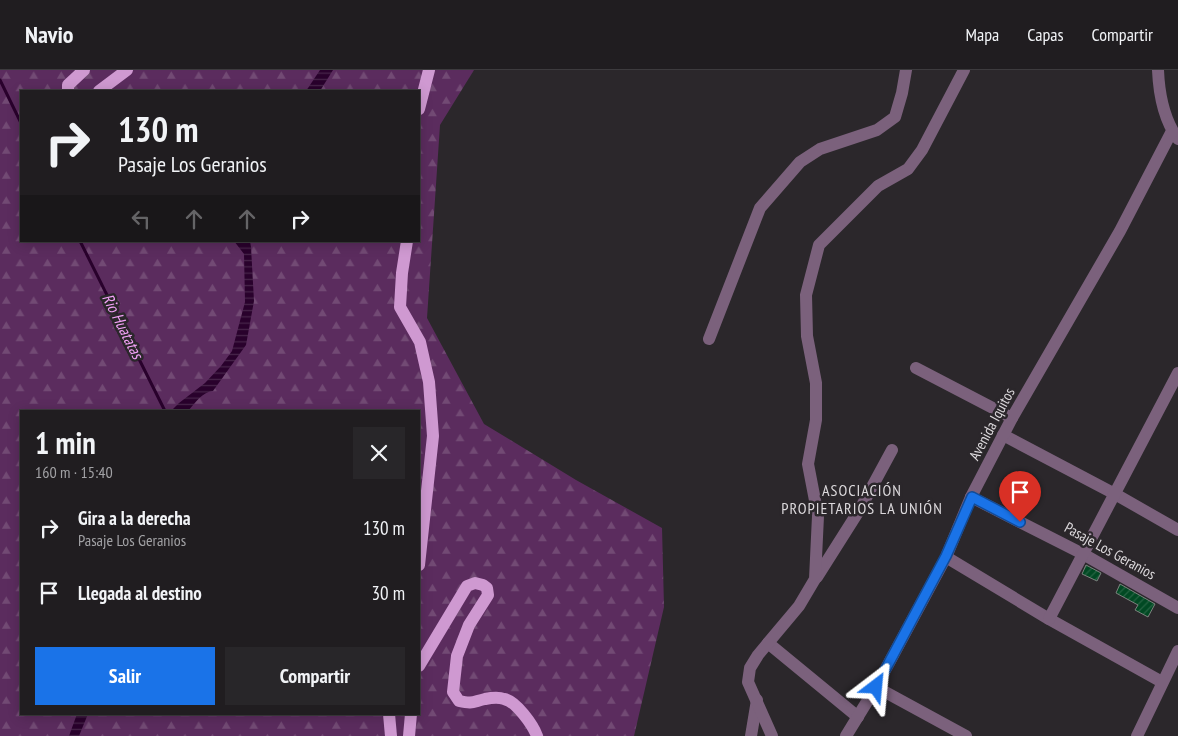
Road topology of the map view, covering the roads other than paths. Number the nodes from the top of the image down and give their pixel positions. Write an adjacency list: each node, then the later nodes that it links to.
1 (84, 70): 7 (main road)
2 (127, 70): 8 (main road)
3 (429, 70): 9 (main road)
4 (906, 70): 12 (street)
5 (964, 70): 24 (street)
6 (1158, 70): 10 (street)
7 (68, 90)
8 (100, 90)
9 (420, 105)
10 (1175, 135): 15 (street, Avenida Iquitos)
11 (407, 242): 22 (main road)
12 (709, 339)
13 (916, 368): 15 (street)
14 (1178, 373): 18 (street)
15 (1012, 418): 16 (street, Avenida Iquitos)
16 (1004, 436): 18 (street); 19 (street, Avenida Iquitos)
17 (892, 450): 24 (street)
18 (1115, 494): 20 (street); 21 (street)
19 (972, 497): 21 (street, Pasaje Los Geranios); 23 (street, Avenida Iquitos)
20 (1178, 530)
21 (1084, 554): 25 (street, Pasaje Los Geranios); 26 (street)
22 (420, 556)
23 (946, 556): 26 (street); 31 (street, Avenida Iquitos)
24 (815, 580): 27 (street)
25 (1178, 608)
26 (1049, 618): 30 (street)
27 (768, 643): 32 (street); 35 (street)
28 (1178, 651): 30 (street)
29 (420, 664): 38 (main road)
30 (1162, 682): 43 (street)
31 (876, 687): 35 (street, Avenida Iquitos); 42 (street)
32 (757, 700): 39 (street); 40 (street)
33 (389, 715): 36 (main road)
34 (411, 715): 37 (main road)
35 (858, 717): 41 (street, Avenida Iquitos)
36 (391, 736)
37 (409, 736)
38 (537, 736)
39 (750, 736)
40 (772, 736)
41 (846, 736)
42 (966, 736)
43 (1137, 736)

